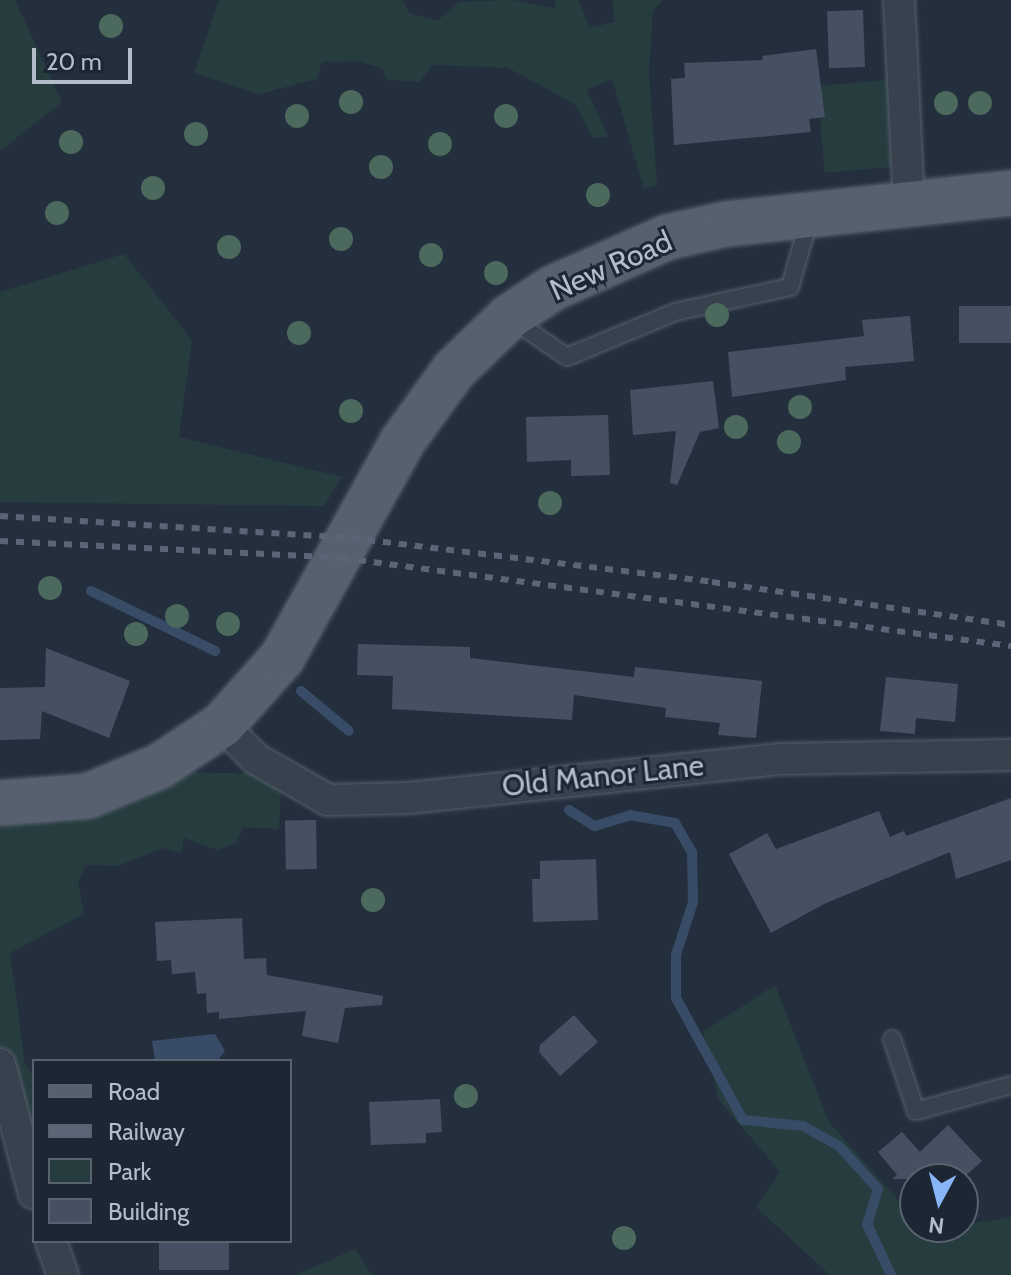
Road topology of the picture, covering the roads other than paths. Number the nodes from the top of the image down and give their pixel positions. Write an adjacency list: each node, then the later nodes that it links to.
1 (899, 0): 3 (street)
2 (1011, 193): 3 (main road, New Road)
3 (909, 201): 4 (main road, New Road)
4 (811, 213): 5 (main road, New Road); 5 (lane)
5 (509, 317): 6 (main road, New Road)
6 (222, 725): 7 (street, Old Manor Lane); 8 (main road, New Road)
7 (1011, 755)
8 (0, 803)
9 (892, 1039): 11 (lane)
10 (0, 1064): 12 (street)
11 (1011, 1085)
12 (32, 1186)
13 (52, 1243): 14 (street)
14 (63, 1275)

